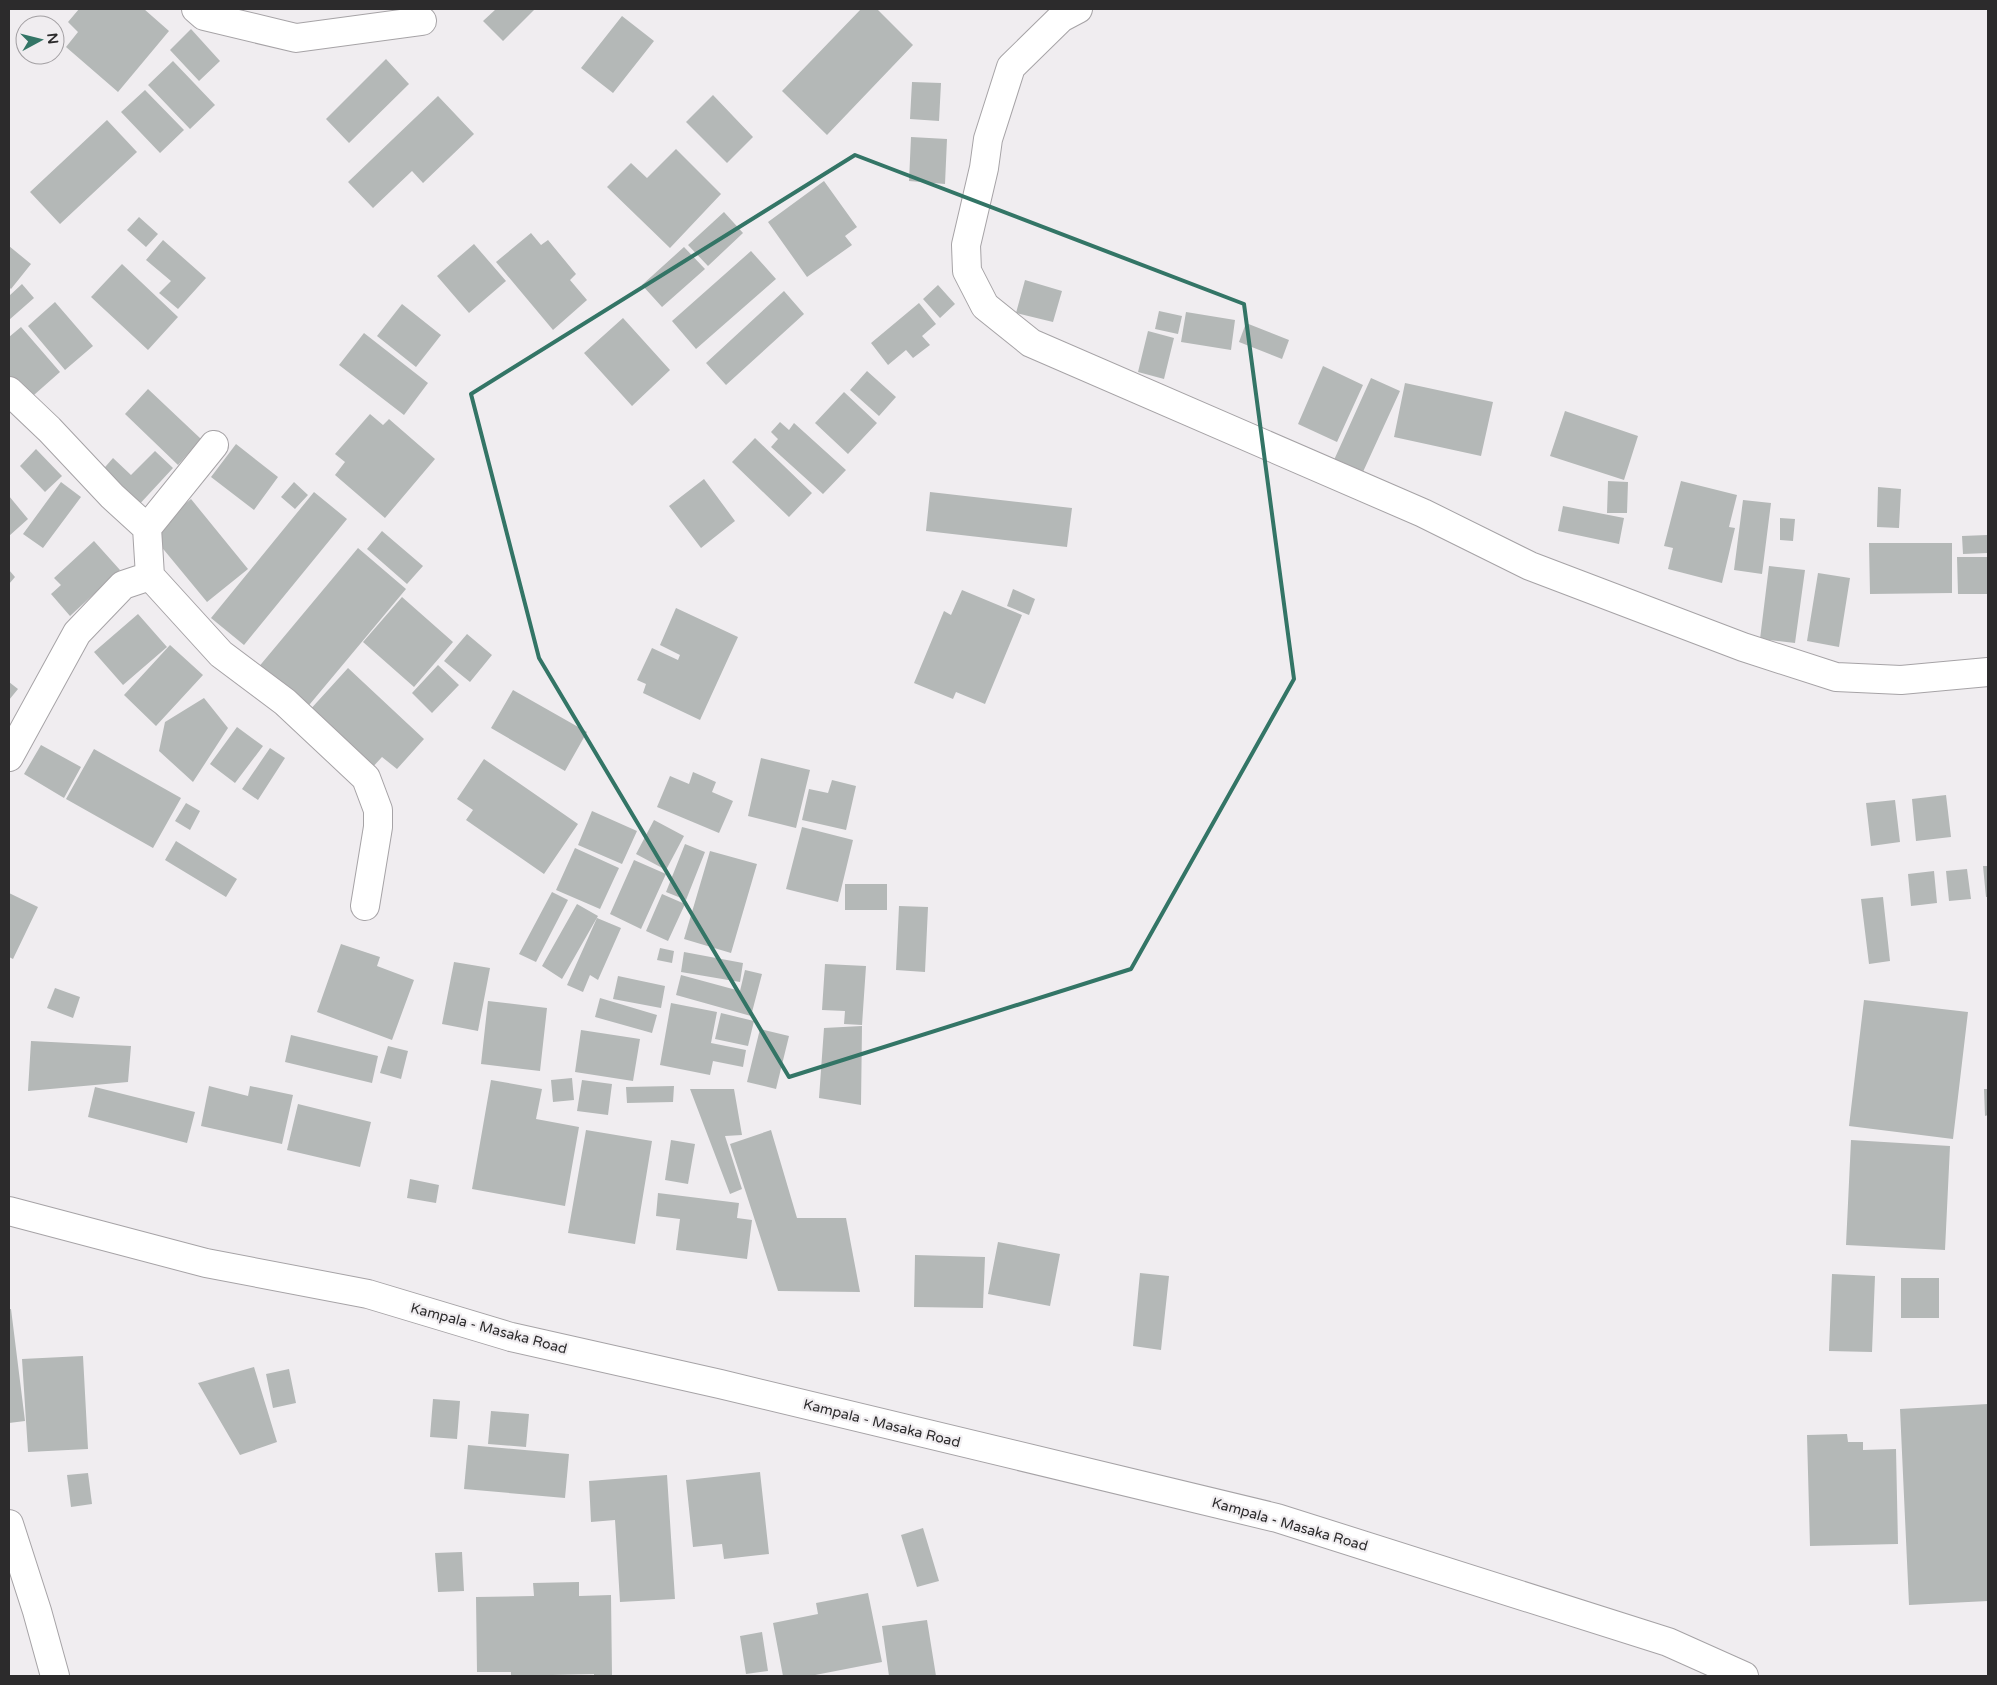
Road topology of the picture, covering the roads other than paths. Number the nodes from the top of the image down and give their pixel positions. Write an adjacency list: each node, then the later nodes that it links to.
1 (196, 9): 3 (street)
2 (1078, 9): 8 (street)
3 (422, 21)
4 (9, 391): 6 (street)
5 (214, 445): 6 (street)
6 (147, 528): 7 (street)
7 (150, 576): 9 (street); 10 (street)
8 (1988, 672)
9 (9, 757)
10 (365, 906)
11 (9, 1211): 14 (street, Kampala - Masaka Road)
12 (9, 1524): 13 (street)
13 (55, 1676)
14 (1744, 1676)

